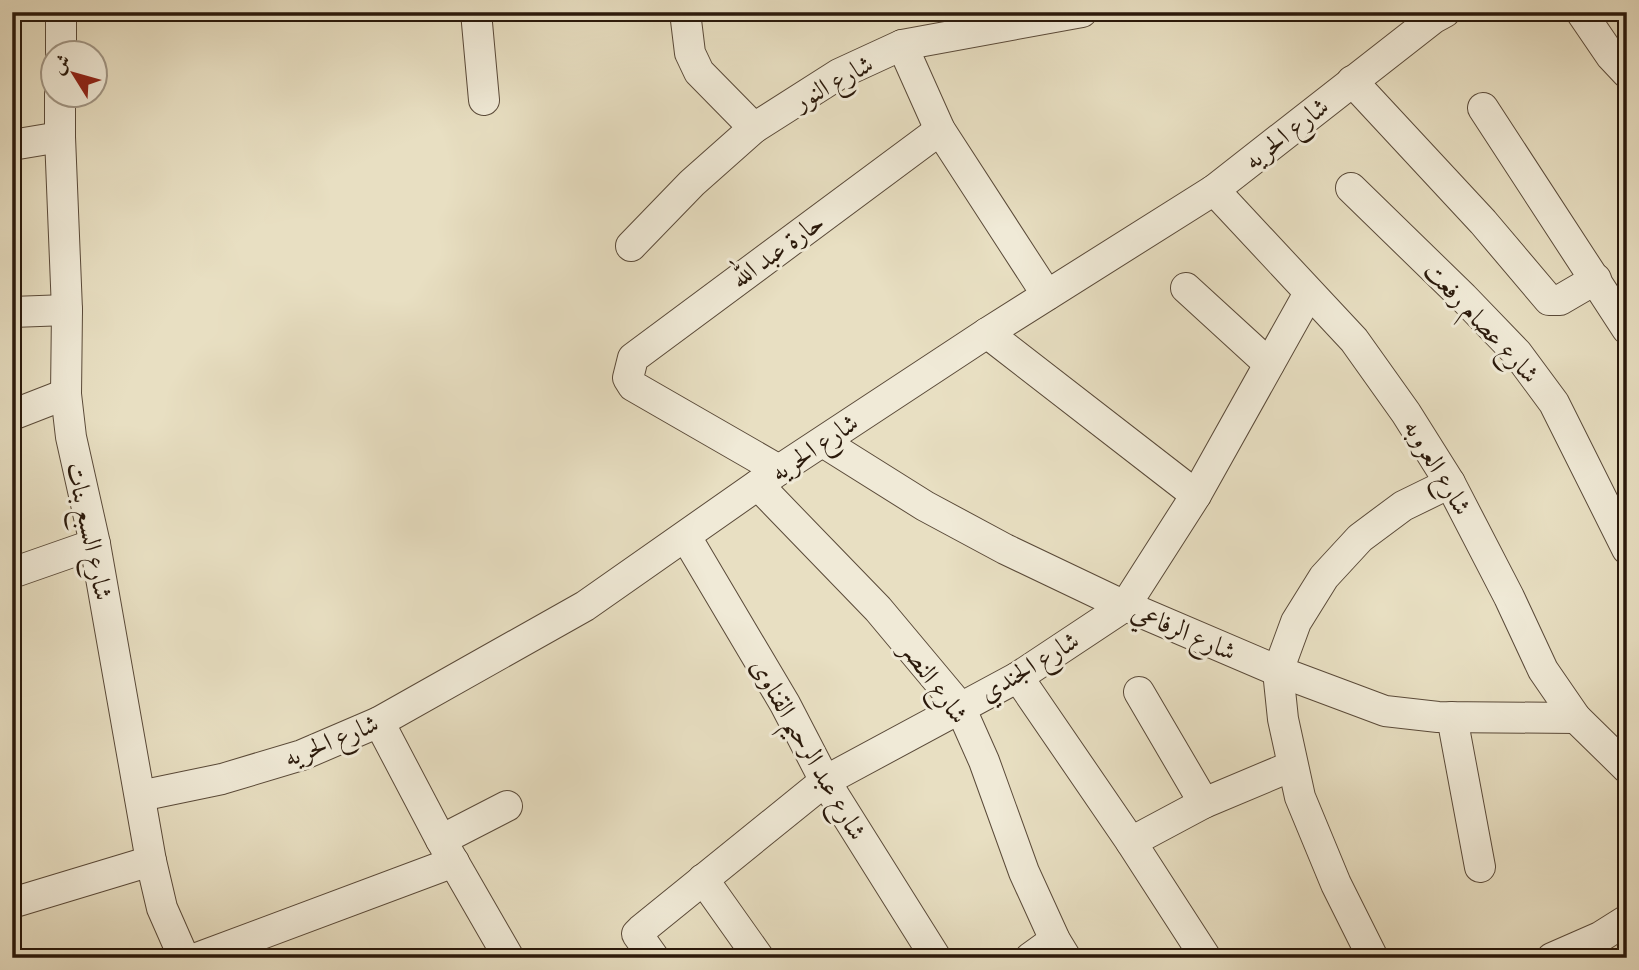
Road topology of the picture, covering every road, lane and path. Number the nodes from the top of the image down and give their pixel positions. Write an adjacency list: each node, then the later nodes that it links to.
1 (61, 12): 7 (street)
2 (476, 12): 11 (street)
3 (685, 12): 14 (street)
4 (1083, 12): 8 (street, شارع النور)
5 (1445, 12): 10 (street, شارع الحريه)
6 (1581, 12): 9 (street)
7 (61, 38)
8 (902, 45): 14 (street, شارع النور); 15 (street)
9 (1627, 73)
10 (1352, 81): 19 (street, شارع الحريه); 21 (street)
11 (484, 100)
12 (60, 108): 16 (street, شارع السبع بنات)
13 (1483, 108): 21 (street)
14 (754, 128): 20 (street, شارع النور)
15 (940, 130): 24 (street); 30 (street, حارة عبد الله)
16 (60, 137): 17 (street); 25 (street, شارع السبع بنات)
17 (12, 145)
18 (1351, 188): 37 (street, شارع عصام رفعت)
19 (1214, 190): 23 (street, شارع العروبه); 24 (street, شارع الحريه)
20 (631, 246)
21 (1596, 279): 27 (street)
22 (1186, 288): 29 (street)
23 (1309, 293): 29 (street, شارع الجندي); 35 (street, شارع العروبه)
24 (1047, 295): 28 (street, شارع الحريه)
25 (67, 310): 26 (street); 31 (street, شارع السبع بنات)
26 (12, 312)
27 (1627, 329)
28 (987, 333): 33 (street, شارع الحريه); 36 (street)
29 (1269, 365): 36 (street, شارع الجندي)
30 (628, 378): 34 (street, شارع النصر)
31 (66, 394): 32 (street); 39 (street, شارع السبع بنات)
32 (12, 415)
33 (823, 442): 34 (street, شارع الحريه); 41 (street, شارع الرفاعي)
34 (769, 477): 38 (street, شارع الحريه); 45 (street, شارع النصر)
35 (1450, 483): 42 (street); 47 (street, شارع العروبه)
36 (1196, 495): 41 (street, شارع الجندي)
37 (1624, 535)
38 (686, 537): 48 (street, شارع الحريه); 51 (street, شارع عبد الرحيم القناوى)
39 (95, 544): 40 (street); 52 (street, شارع السبع بنات)
40 (12, 573)
41 (1125, 606): 42 (street, شارع الرفاعي); 43 (street, شارع الجندي)
42 (1278, 671): 46 (street, شارع الرفاعي); 49 (street)
43 (1018, 677): 45 (street, شارع الجندي); 55 (street)
44 (1139, 692): 53 (street)
45 (960, 707): 51 (street, شارع الجندي); 63 (street, شارع النصر)
46 (1452, 717): 47 (street, شارع الرفاعي); 58 (street)
47 (1576, 718): 50 (street, شارع العروبه)
48 (379, 722): 52 (street, شارع الحريه); 56 (street)
49 (1292, 766): 53 (street); 71 (street)
50 (1627, 768)
51 (825, 781): 59 (street, شارع الجندي); 68 (street, شارع عبد الرحيم القناوى)
52 (140, 796): 57 (street, شارع السبع بنات)
53 (1204, 803): 55 (street)
54 (507, 806): 56 (street)
55 (1131, 842): 70 (street)
56 (447, 851): 65 (street); 66 (street)
57 (151, 861): 60 (street); 64 (street, شارع السبع بنات)
58 (1480, 867)
59 (703, 879): 62 (street, شارع الجندي); 67 (street)
60 (12, 902)
61 (1627, 920): 72 (street)
62 (646, 946)
63 (1061, 949): 69 (street)
64 (184, 958)
65 (197, 958)
66 (509, 958)
67 (759, 958)
68 (936, 958)
69 (1030, 958)
70 (1206, 958)
71 (1373, 958)
72 (1552, 958)

